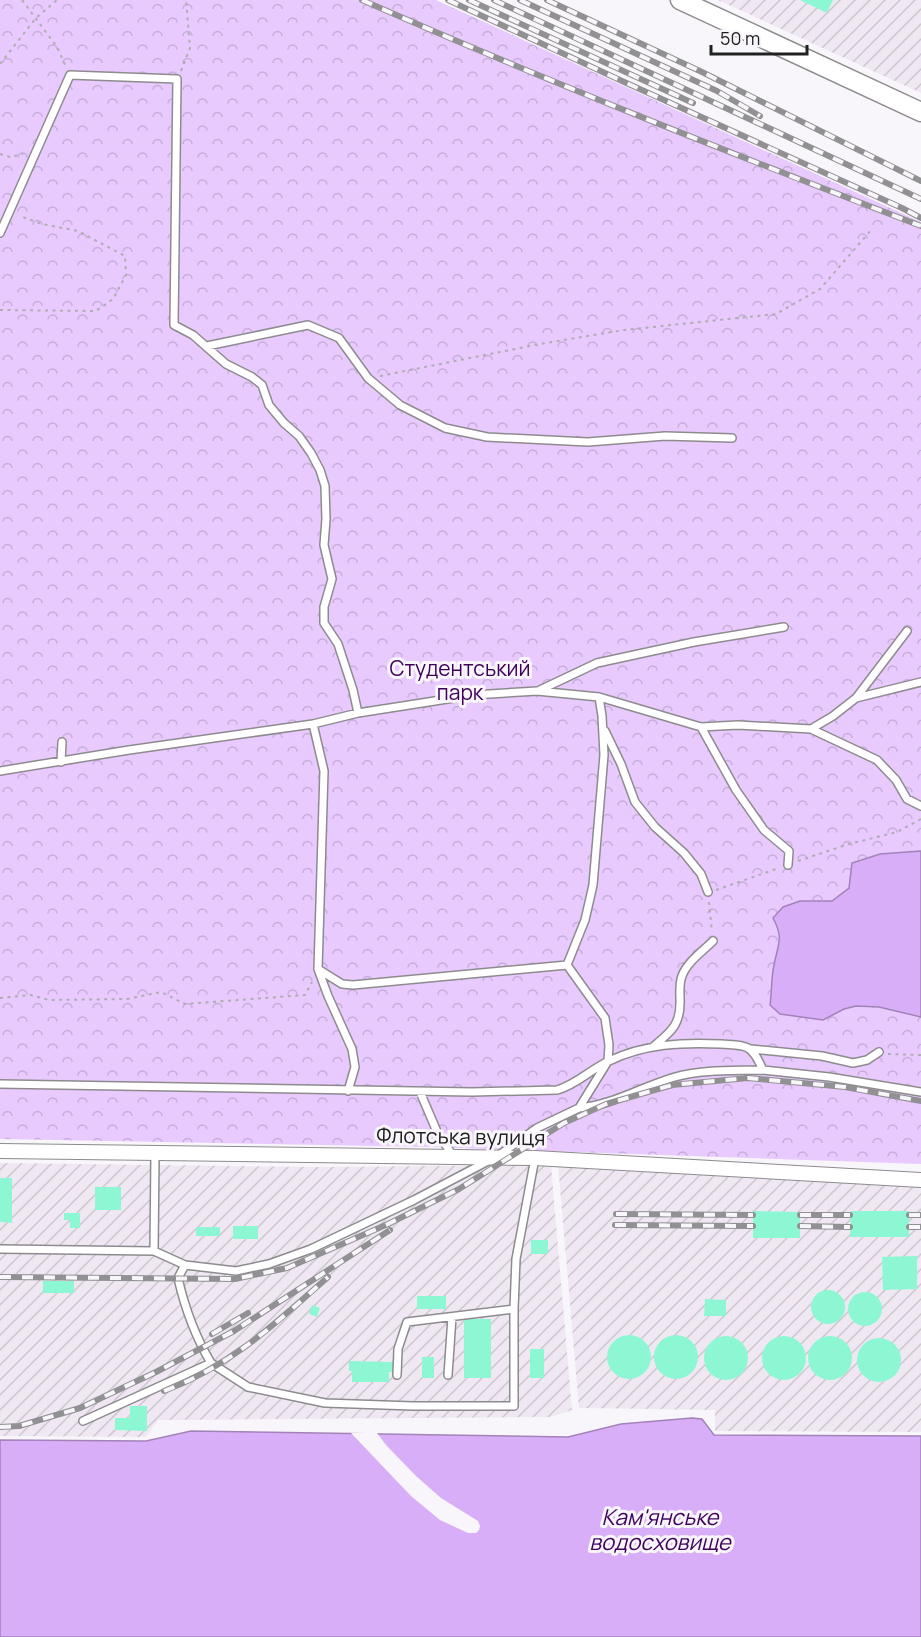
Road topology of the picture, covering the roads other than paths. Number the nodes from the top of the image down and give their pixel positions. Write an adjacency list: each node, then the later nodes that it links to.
1 (680, 0): 2 (street)
2 (921, 112)
3 (0, 233): 4 (lane)
4 (207, 346): 5 (lane); 12 (lane)
5 (732, 438)
6 (784, 627): 9 (lane)
7 (907, 631): 11 (lane)
8 (921, 682): 11 (lane)
9 (537, 691): 10 (lane); 12 (lane)
10 (599, 697): 14 (lane); 15 (lane)
11 (856, 698): 16 (lane)
12 (358, 713): 13 (lane)
13 (313, 724): 18 (lane); 25 (lane)
14 (603, 726): 22 (lane); 24 (lane)
15 (701, 727): 16 (lane); 21 (lane)
16 (811, 729): 20 (lane)
17 (62, 742): 18 (lane)
18 (61, 762): 19 (lane)
19 (0, 771)
20 (921, 806)
21 (788, 865)
22 (708, 892)
23 (713, 941): 26 (lane)
24 (567, 965): 25 (lane); 29 (lane)
25 (318, 969): 32 (lane)
26 (652, 1048): 27 (lane); 29 (lane)
27 (751, 1049): 28 (lane); 30 (lane)
28 (879, 1052)
29 (608, 1061): 33 (lane); 35 (lane)
30 (763, 1070): 34 (lane); 35 (lane)
31 (0, 1084): 32 (lane)
32 (348, 1091): 33 (lane)
33 (420, 1092): 38 (lane)
34 (921, 1092)
35 (579, 1108): 39 (lane)
36 (0, 1151): 37 (street, Флотська вулиця)
37 (155, 1154): 38 (street, Флотська вулиця); 43 (lane)
38 (454, 1157): 39 (street, Флотська вулиця)
39 (495, 1158): 40 (street, Флотська вулиця); 44 (lane)
40 (535, 1158): 41 (street, Флотська вулиця); 45 (lane)
41 (921, 1180)
42 (0, 1249): 43 (lane)
43 (154, 1251): 44 (lane)
44 (185, 1265): 47 (lane)
45 (514, 1309): 46 (lane); 47 (lane)
46 (452, 1317): 48 (lane); 49 (lane)
47 (211, 1364): 50 (lane)
48 (397, 1375)
49 (448, 1375)
50 (83, 1421)

